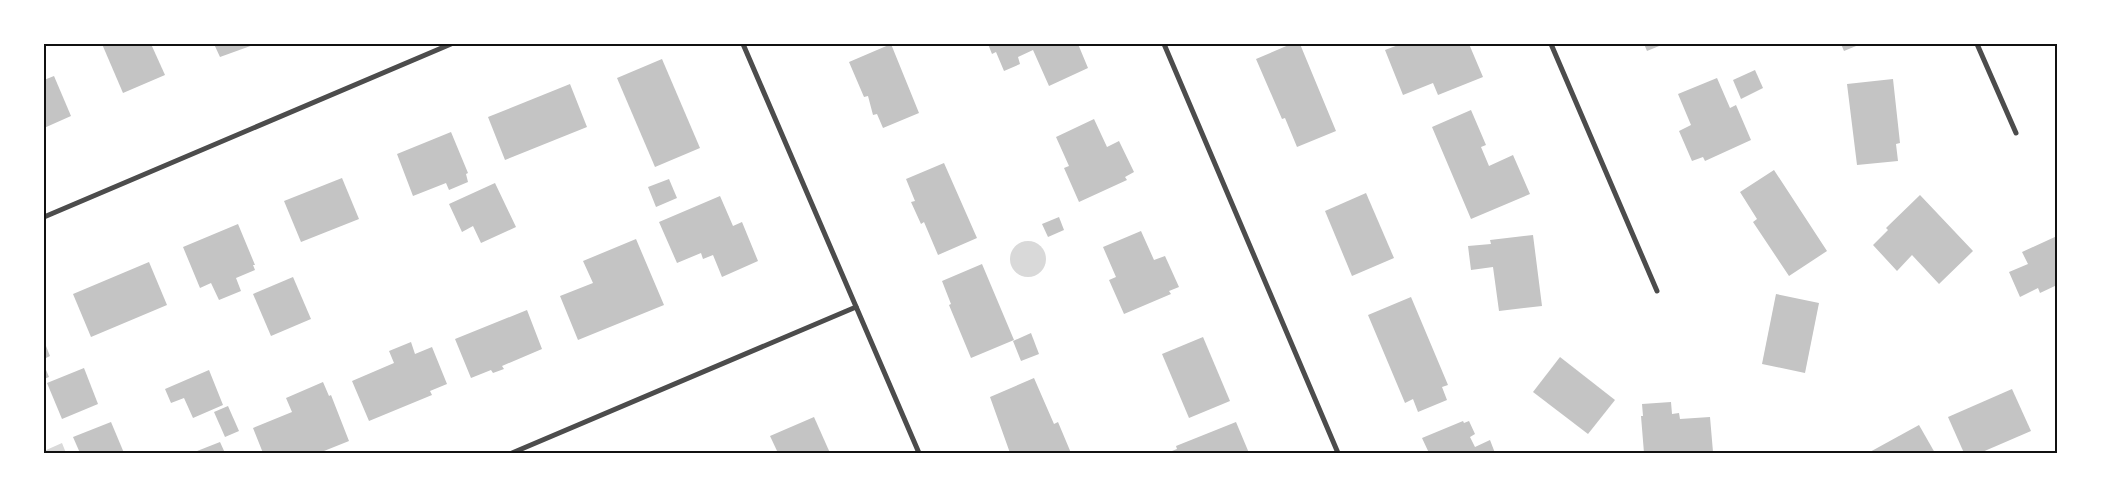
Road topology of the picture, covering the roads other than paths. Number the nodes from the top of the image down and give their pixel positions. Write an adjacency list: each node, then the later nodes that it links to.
1 (451, 44): 7 (street)
2 (743, 44): 9 (street)
3 (1164, 44): 12 (street)
4 (1551, 44): 8 (street)
5 (1977, 44): 6 (street)
6 (2016, 133)
7 (44, 218)
8 (1658, 291)
9 (856, 307): 10 (street); 11 (street)
10 (512, 453)
11 (919, 453)
12 (1338, 453)

